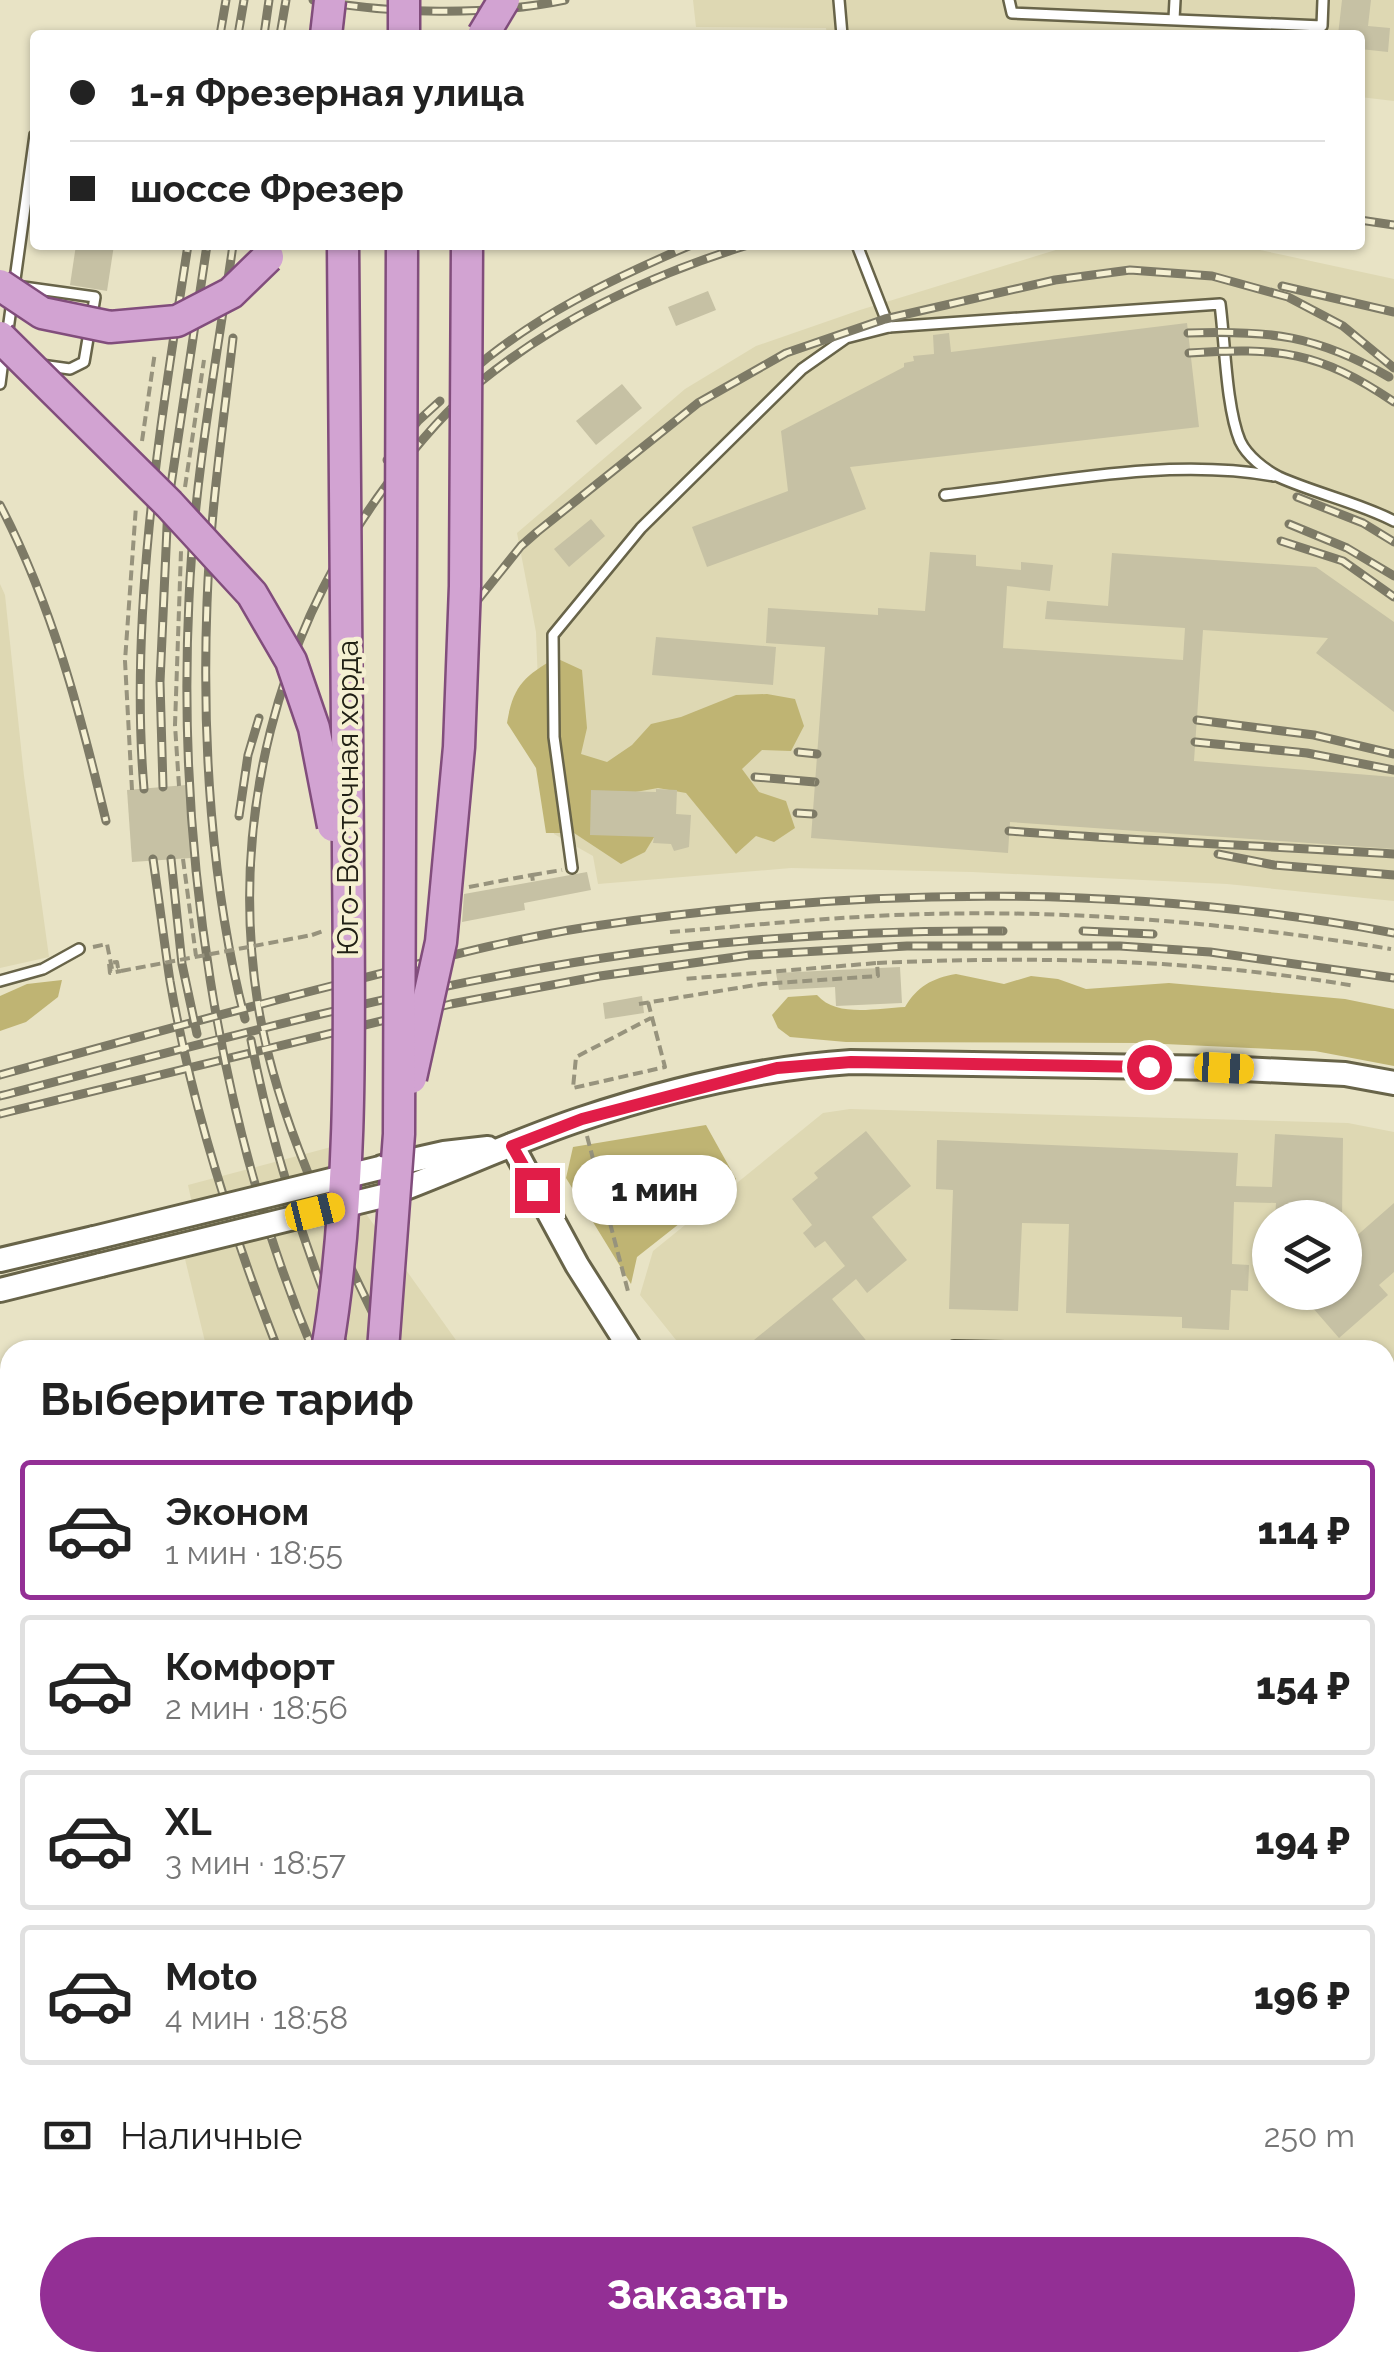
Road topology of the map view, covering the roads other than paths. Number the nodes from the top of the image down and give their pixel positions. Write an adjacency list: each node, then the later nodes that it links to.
1 (333, 0): 9 (main road, bridge); 10 (main road)
2 (404, 0): 11 (main road, bridge)
3 (504, 0): 12 (main road, bridge)
4 (839, 0): 13 (lane)
5 (1009, 0): 8 (lane)
6 (1175, 0): 8 (lane)
7 (1323, 0): 8 (lane)
8 (1174, 20)
9 (327, 30)
10 (336, 30)
11 (404, 30)
12 (486, 30)
13 (842, 30)
14 (30, 206): 20 (lane)
15 (271, 250): 20 (main road, bridge)
16 (343, 250): 28 (main road, Юго-Восточная хорда, bridge)
17 (402, 250): 32 (main road, Юго-Восточная хорда, bridge)
18 (467, 250): 32 (main road, bridge)
19 (859, 250): 21 (lane)
20 (7, 286): 22 (lane); 22 (lane)
21 (888, 327): 24 (lane); 27 (lane)
22 (2, 348): 23 (lane); 28 (main road, bridge)
23 (0, 384)
24 (1277, 476): 25 (lane); 26 (lane)
25 (945, 495)
26 (1394, 521)
27 (572, 868)
28 (348, 922): 36 (main road, Юго-Восточная хорда, bridge)
29 (79, 949): 30 (lane)
30 (0, 981)
31 (1394, 1083): 33 (street)
32 (399, 1134): 37 (main road, Юго-Восточная хорда, bridge)
33 (512, 1146): 34 (street, bridge); 35 (street, bridge); 38 (street)
34 (0, 1260)
35 (0, 1290)
36 (329, 1340)
37 (383, 1340)
38 (625, 1340)

